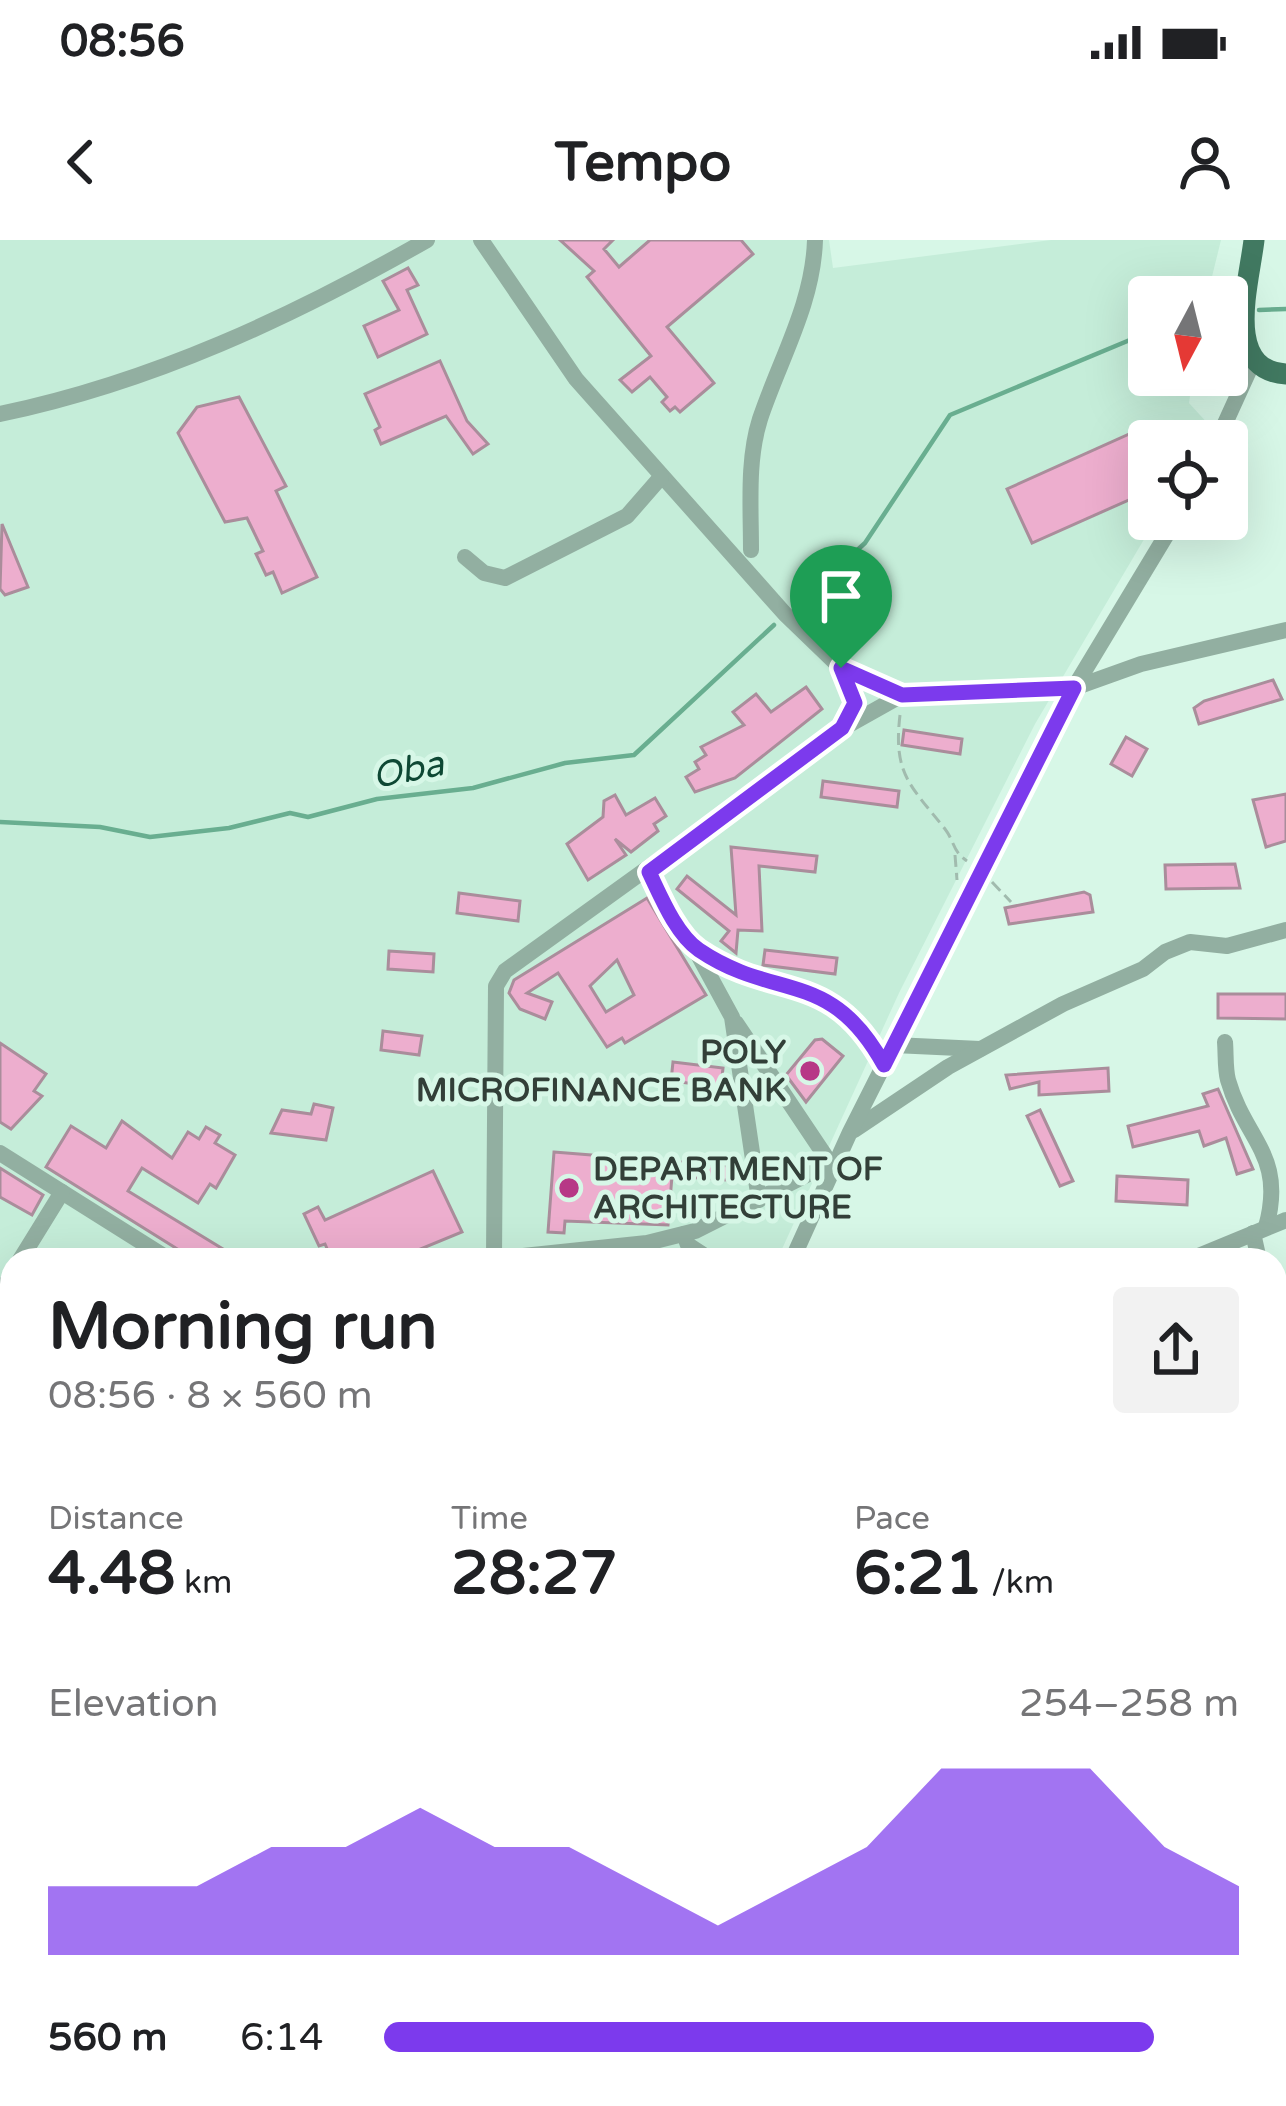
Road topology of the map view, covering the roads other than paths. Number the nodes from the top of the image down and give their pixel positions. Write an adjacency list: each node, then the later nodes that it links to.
1 (427, 240): 7 (street)
2 (481, 240): 9 (street)
3 (815, 240): 11 (street)
4 (1254, 240): 5 (main road)
5 (1252, 362): 6 (main road); 8 (street)
6 (1286, 374)
7 (0, 414)
8 (1226, 420)
9 (661, 477): 12 (street); 14 (street)
10 (1163, 540): 15 (street)
11 (751, 550)
12 (465, 557)
13 (1286, 630): 15 (street)
14 (841, 668): 16 (street); 17 (street)
15 (1074, 688): 16 (street); 23 (street)
16 (902, 695): 17 (street)
17 (842, 728): 18 (street)
18 (649, 872): 20 (street); 36 (street)
19 (1286, 930): 24 (street)
20 (695, 948): 21 (street); 25 (street)
21 (732, 1017): 28 (street); 30 (street)
22 (1225, 1042): 32 (street)
23 (894, 1045): 24 (street); 25 (street)
24 (981, 1049): 26 (street)
25 (884, 1065): 26 (street)
26 (850, 1132): 28 (street)
27 (0, 1153): 29 (street)
28 (833, 1161): 30 (street); 39 (street)
29 (62, 1192): 34 (street); 35 (street)
30 (760, 1200): 33 (street)
31 (1286, 1220): 32 (street)
32 (1259, 1230): 40 (street); 41 (street)
33 (684, 1234): 37 (street); 38 (street)
34 (27, 1248)
35 (151, 1248)
36 (489, 1248)
37 (594, 1248)
38 (694, 1248)
39 (797, 1248)
40 (1217, 1248)
41 (1259, 1248)

